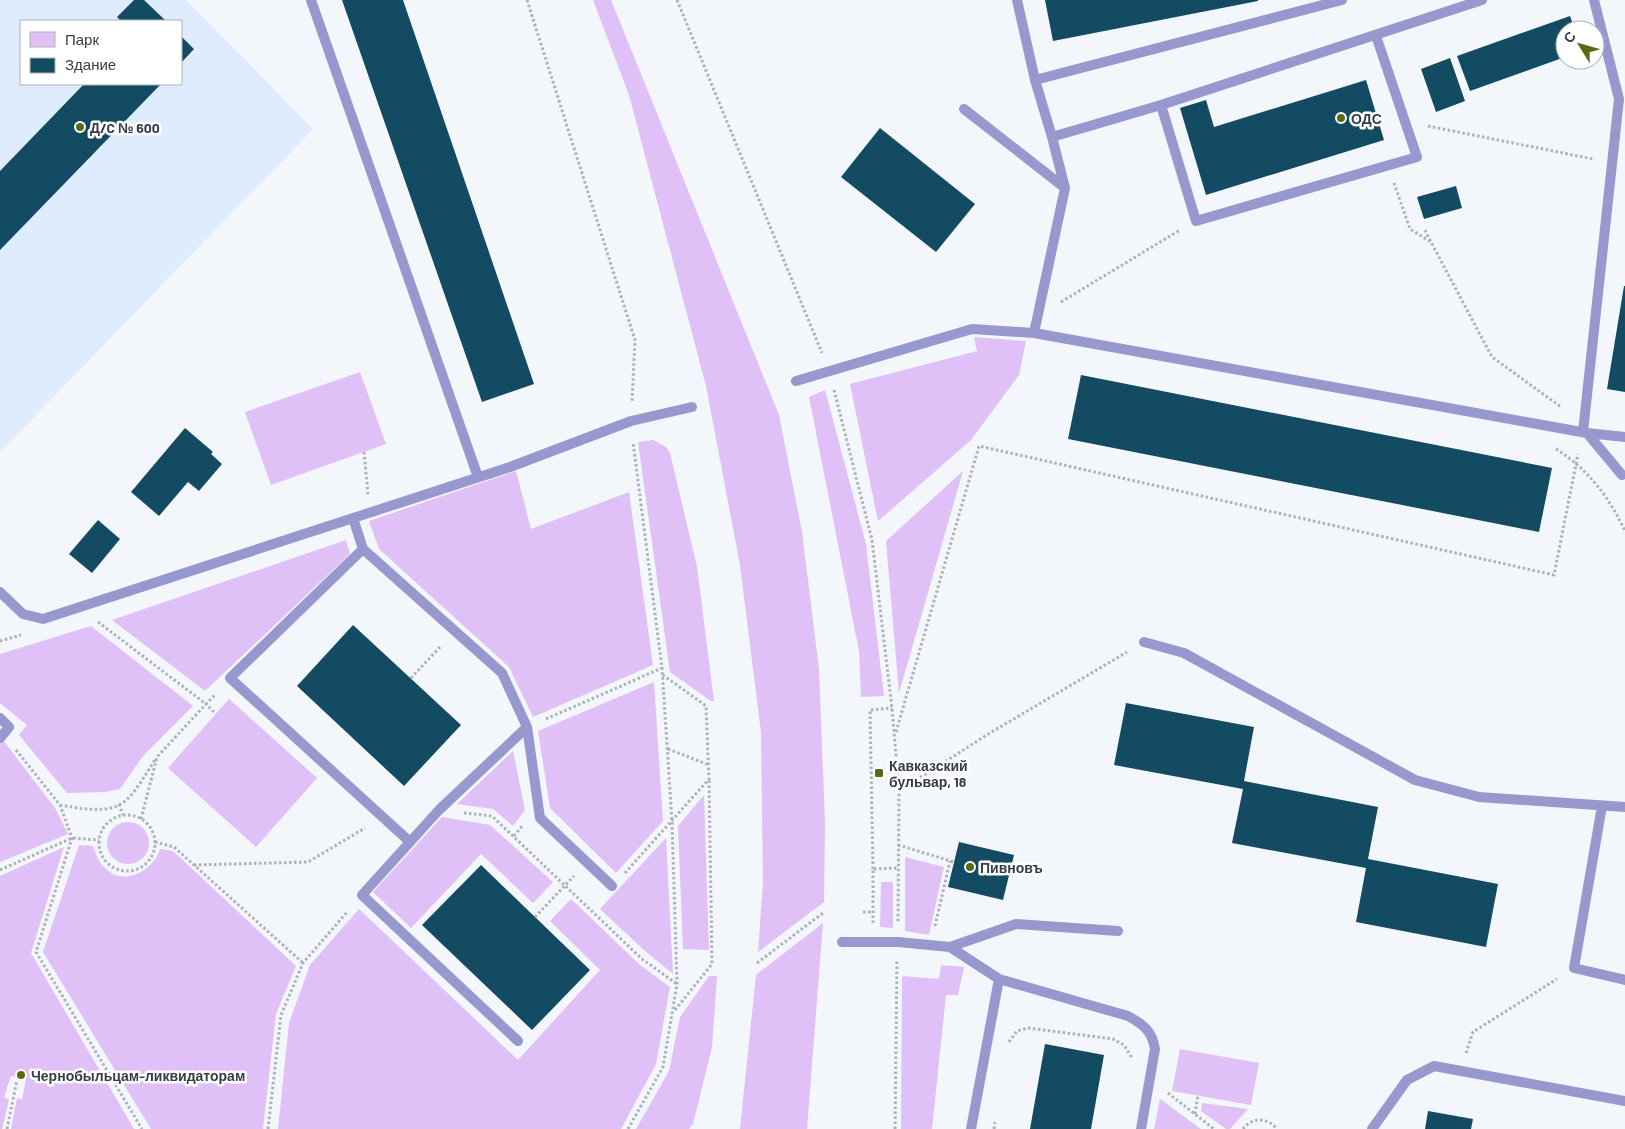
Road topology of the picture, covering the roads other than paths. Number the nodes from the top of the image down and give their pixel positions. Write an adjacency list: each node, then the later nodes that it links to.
1 (311, 0): 18 (lane)
2 (1017, 0): 7 (lane)
3 (1342, 0): 7 (lane)
4 (1482, 0): 6 (lane)
5 (1594, 0): 15 (lane)
6 (1376, 36): 8 (lane); 8 (lane)
7 (1035, 80): 10 (lane)
8 (1161, 105): 10 (lane)
9 (964, 109): 11 (lane)
10 (1052, 137): 11 (lane)
11 (1064, 188): 12 (lane)
12 (1034, 334): 13 (lane); 15 (lane)
13 (796, 381)
14 (692, 406): 18 (lane)
15 (1585, 429): 16 (lane); 17 (lane)
16 (1625, 437)
17 (1624, 476)
18 (478, 477): 19 (lane)
19 (353, 518): 20 (lane); 21 (lane)
20 (363, 549): 24 (lane); 28 (lane)
21 (0, 592)
22 (1144, 642): 26 (lane)
23 (0, 718): 25 (lane)
24 (527, 727): 28 (lane); 29 (lane)
25 (2, 736)
26 (1602, 806): 27 (lane); 34 (lane)
27 (1625, 807)
28 (409, 841): 35 (lane)
29 (612, 886)
30 (1118, 931): 32 (lane)
31 (842, 942): 32 (lane)
32 (950, 947): 33 (lane)
33 (999, 979): 37 (lane); 38 (lane)
34 (1625, 980)
35 (518, 1041)
36 (1625, 1101): 39 (lane)
37 (971, 1129)
38 (1141, 1129)
39 (1372, 1129)

